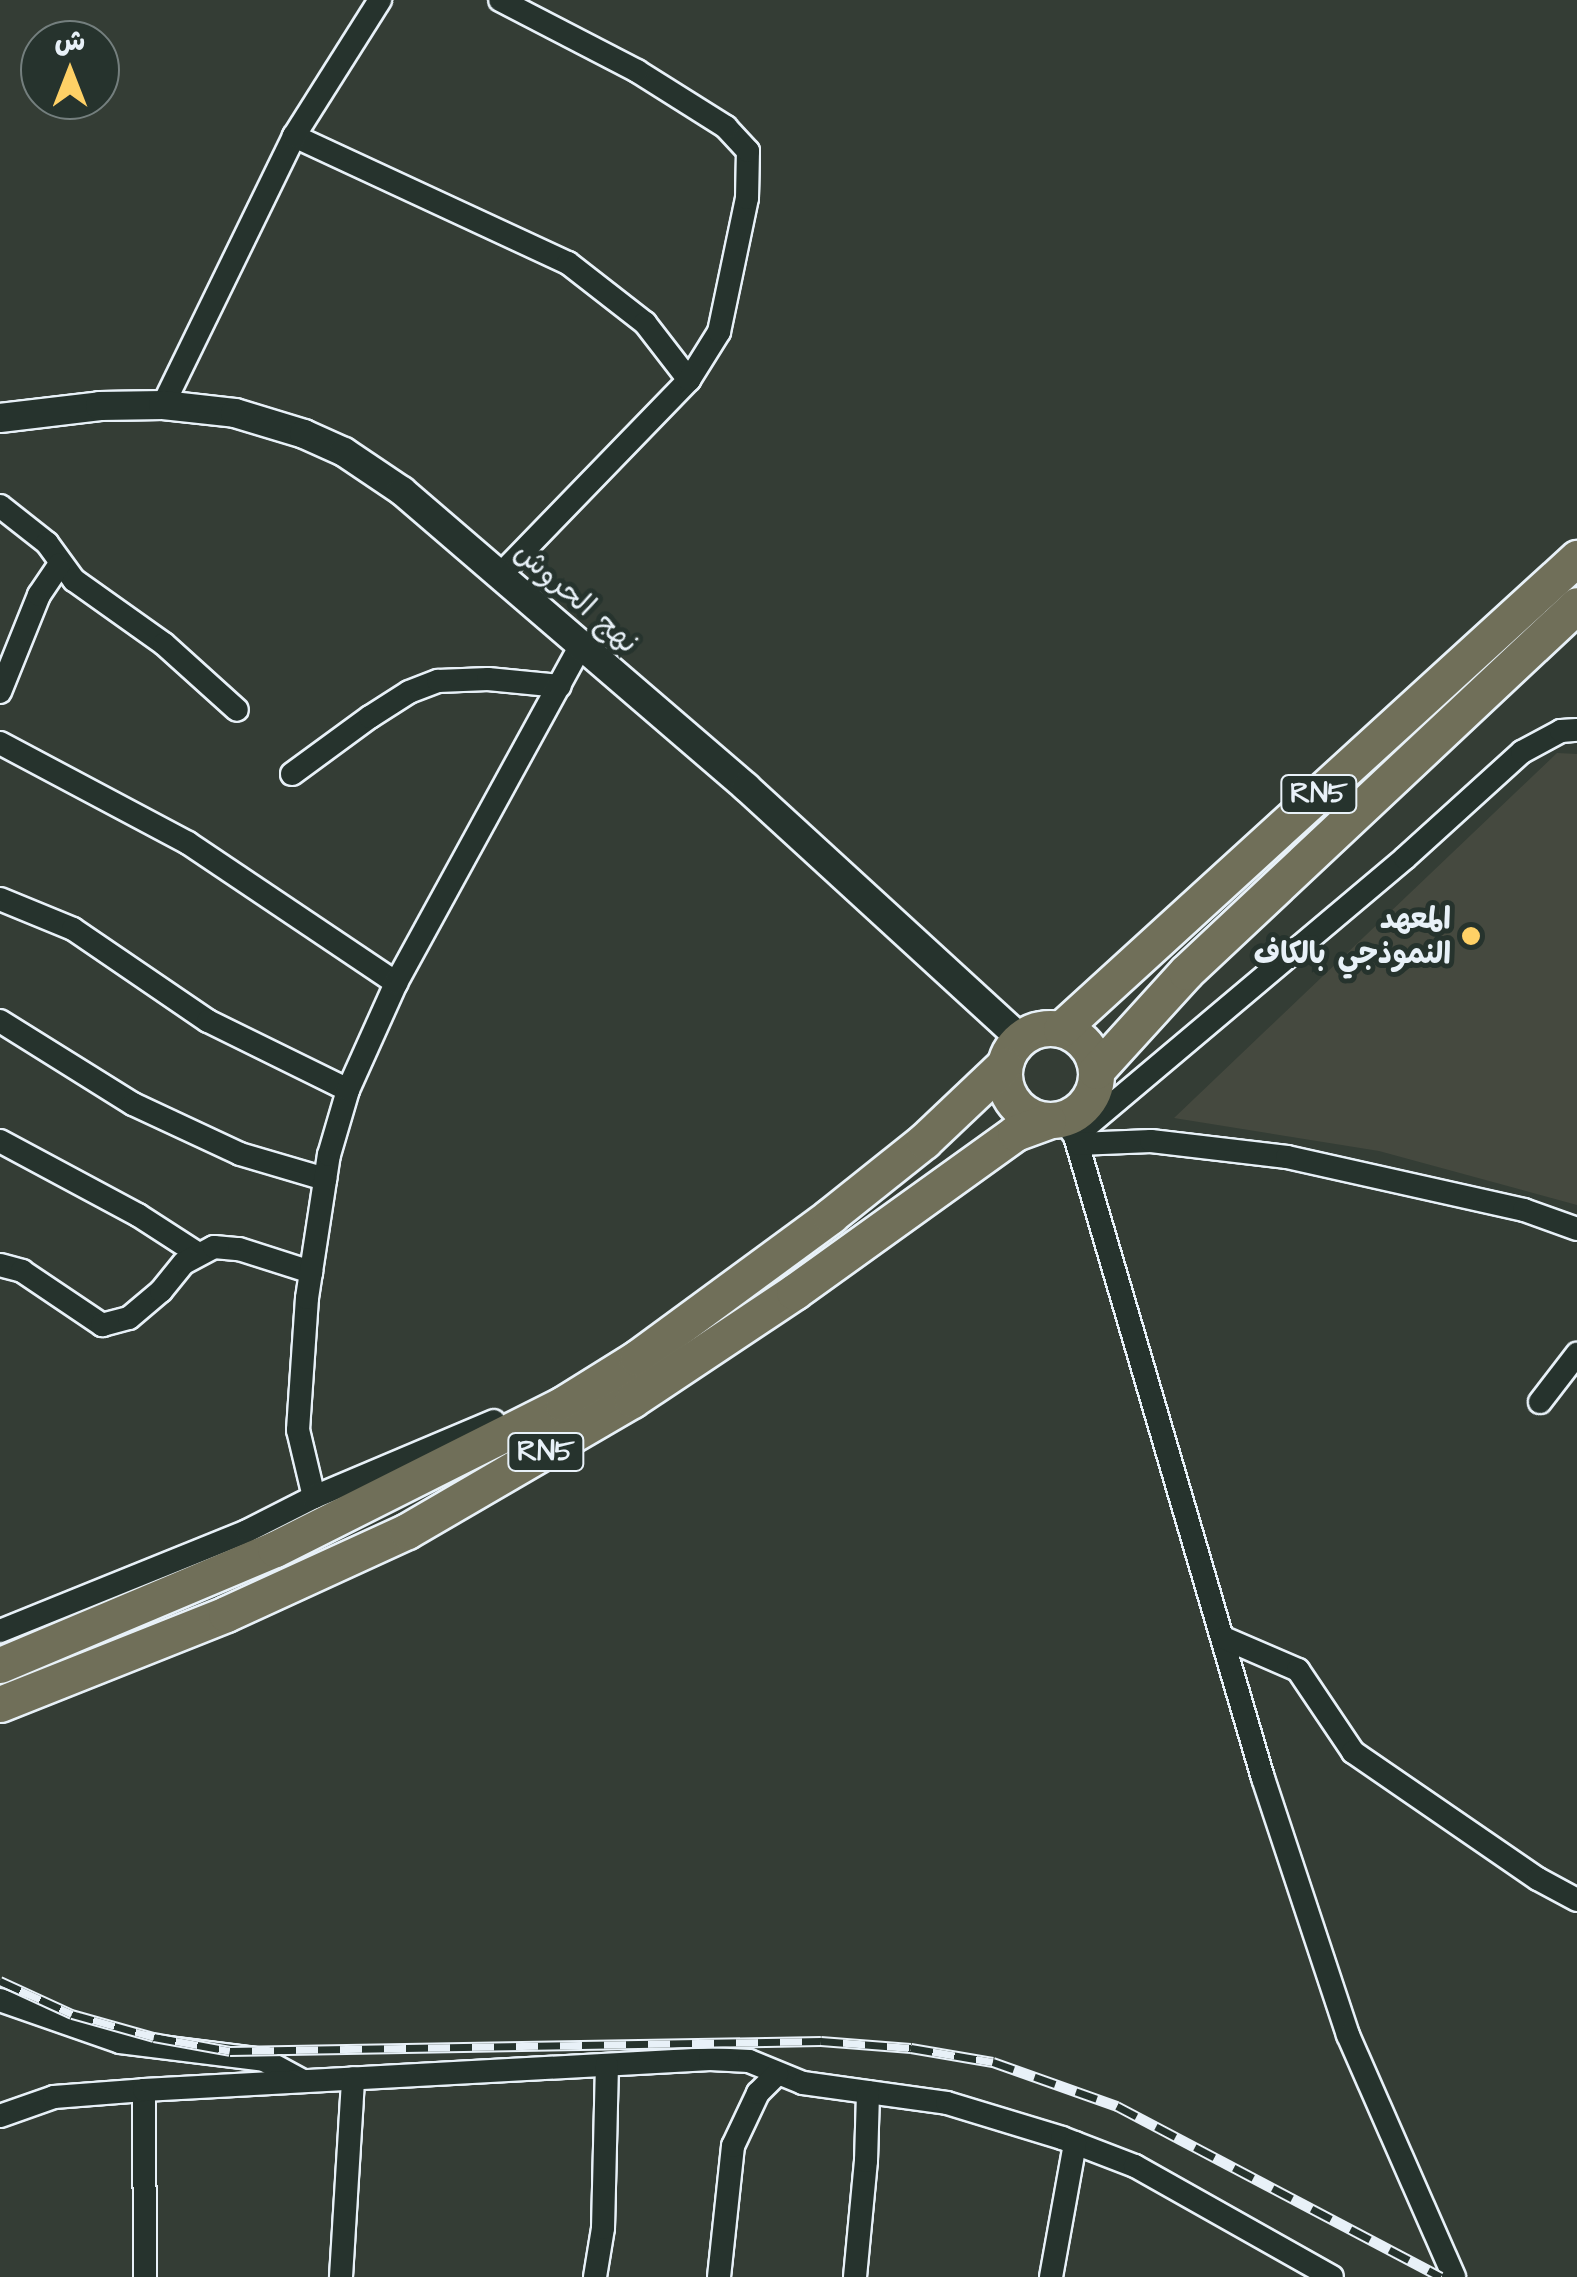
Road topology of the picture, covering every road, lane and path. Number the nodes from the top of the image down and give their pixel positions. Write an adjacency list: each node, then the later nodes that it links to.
1 (380, 0): 3 (street)
2 (500, 0): 4 (street)
3 (294, 136): 4 (street); 5 (street)
4 (689, 380): 10 (street)
5 (164, 405): 6 (street, نهج الحروش); 10 (street, نهج الحروش)
6 (0, 418)
7 (0, 506): 9 (street)
8 (1577, 558): 22 (main road, RN5)
9 (60, 564): 14 (street); 15 (street)
10 (500, 575): 12 (street, نهج الحروش)
11 (1577, 606): 24 (main road, RN5)
12 (581, 646): 13 (street); 23 (street, نهج الحروش)
13 (560, 686): 18 (street); 20 (street)
14 (0, 692)
15 (236, 710)
16 (1572, 726): 26 (street)
17 (0, 743): 20 (street)
18 (292, 774)
19 (3, 908): 25 (street)
20 (396, 984): 25 (street)
21 (0, 1021): 28 (street)
22 (1061, 1029): 23 (main road); 24 (main road)
23 (1012, 1052): 26 (main road); 35 (main road, RN5)
24 (1096, 1071): 26 (main road, RN5)
25 (348, 1090): 28 (street)
26 (1066, 1130): 29 (street); 38 (street); 40 (main road, RN5)
27 (0, 1141): 30 (street)
28 (325, 1179): 32 (street)
29 (1577, 1229)
30 (197, 1252): 31 (street); 32 (street)
31 (0, 1265)
32 (311, 1272): 36 (street)
33 (1577, 1354): 34 (street)
34 (1540, 1402)
35 (563, 1404): 36 (street); 39 (main road, RN5)
36 (314, 1497): 37 (street)
37 (0, 1631)
38 (1224, 1638): 41 (street); 58 (street)
39 (0, 1665)
40 (0, 1704)
41 (1577, 1900)
42 (0, 2000): 46 (street)
43 (608, 2065): 44 (street); 45 (street); 53 (street)
44 (777, 2074): 48 (street); 54 (street)
45 (353, 2078): 46 (street); 52 (street)
46 (304, 2081): 47 (street)
47 (144, 2090): 49 (street); 51 (street)
48 (868, 2092): 50 (street); 55 (street)
49 (0, 2116)
50 (1075, 2143): 56 (street); 57 (street)
51 (145, 2277)
52 (341, 2277)
53 (594, 2277)
54 (719, 2277)
55 (854, 2277)
56 (1051, 2277)
57 (1332, 2277)
58 (1454, 2277)

